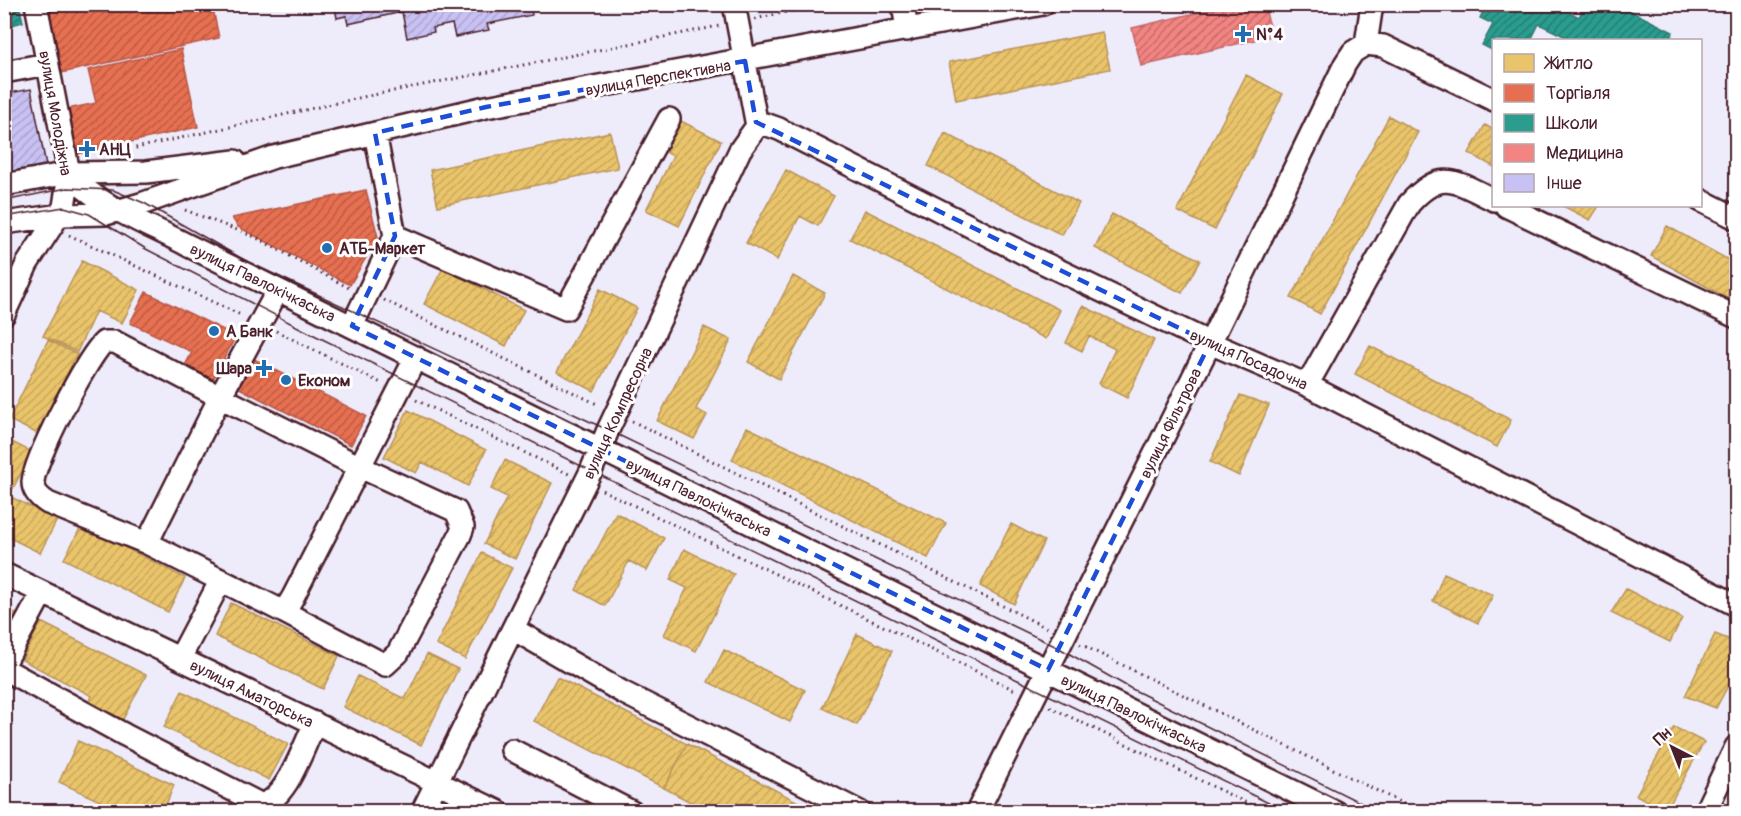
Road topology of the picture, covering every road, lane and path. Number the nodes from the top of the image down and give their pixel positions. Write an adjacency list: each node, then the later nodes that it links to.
1 (36, 4): 10 (street, вулиця Молодіжна)
2 (823, 4): 6 (path)
3 (903, 4): 7 (street)
4 (1043, 4): 7 (street, вулиця Перспективна)
5 (1372, 4): 8 (street)
6 (735, 13): 9 (street); 16 (path)
7 (907, 30): 9 (street, вулиця Перспективна)
8 (1366, 44): 12 (street); 35 (street, вулиця Фільтрова)
9 (745, 61): 14 (street); 15 (street, вулиця Перспективна)
10 (47, 64): 11 (street); 18 (street, вулиця Молодіжна)
11 (4, 72)
12 (1492, 98)
13 (669, 119): 28 (street)
14 (757, 126): 35 (street, вулиця Посадочна); 39 (street, вулиця Компресорна)
15 (375, 133): 17 (street, вулиця Перспективна); 28 (street)
16 (112, 153)
17 (274, 157): 18 (street, вулиця Перспективна); 23 (street, вулиця Перспективна)
18 (69, 173): 19 (street, вулиця Перспективна); 23 (street, вулиця Павлокічкаська); 27 (street, вулиця Молодіжна)
19 (4, 185)
20 (1492, 199): 37 (street)
21 (1702, 200): 25 (street)
22 (1508, 207): 32 (street)
23 (122, 210): 27 (street, вулиця Перспективна); 29 (street, вулиця Павлокічкаська)
24 (179, 210): 30 (path)
25 (1737, 218)
26 (4, 223): 27 (street, вулиця Перспективна)
27 (61, 223): 31 (street, вулиця Молодіжна); 33 (path)
28 (395, 236): 30 (street)
29 (278, 290): 33 (street); 34 (street, вулиця Павлокічкаська)
30 (366, 296): 34 (street); 39 (path)
31 (4, 314)
32 (1737, 317)
33 (260, 324): 38 (street)
34 (352, 326): 36 (street, вулиця Павлокічкаська)
35 (1210, 343): 37 (street, вулиця Посадочна); 49 (street, вулиця Фільтрова)
36 (416, 357): 40 (street, вулиця Павлокічкаська); 41 (street)
37 (1307, 385): 46 (street, вулиця Посадочна)
38 (220, 397): 41 (street); 42 (street); 42 (street)
39 (616, 413): 40 (street, вулиця Компресорна); 49 (path)
40 (601, 448): 48 (street, вулиця Компресорна); 53 (street, вулиця Павлокічкаська)
41 (360, 467): 47 (street); 47 (street)
42 (147, 543): 44 (street)
43 (4, 574): 45 (street, вулиця Аматорська)
44 (220, 580): 47 (street); 51 (street)
45 (42, 593): 51 (street, вулиця Аматорська); 52 (street)
46 (1737, 604)
47 (284, 612)
48 (513, 629): 58 (street, вулиця Компресорна); 62 (street)
49 (1065, 636): 53 (street, вулиця Фільтрова); 66 (path)
50 (914, 641): 54 (path)
51 (180, 658): 55 (street, вулиця Аматорська)
52 (5, 667): 55 (street)
53 (1048, 670): 54 (street, вулиця Фільтрова); 65 (street, вулиця Павлокічкаська)
54 (1033, 699): 63 (street, вулиця Фільтрова); 64 (path)
55 (315, 723): 58 (street, вулиця Аматорська)
56 (1737, 747): 67 (street)
57 (512, 750): 61 (street)
58 (437, 780): 59 (street, вулиця Компресорна); 60 (street, вулиця Аматорська)
59 (422, 812)
60 (499, 812)
61 (633, 812)
62 (860, 812)
63 (977, 812)
64 (1264, 812)
65 (1335, 812)
66 (1420, 812)
67 (1705, 812)

